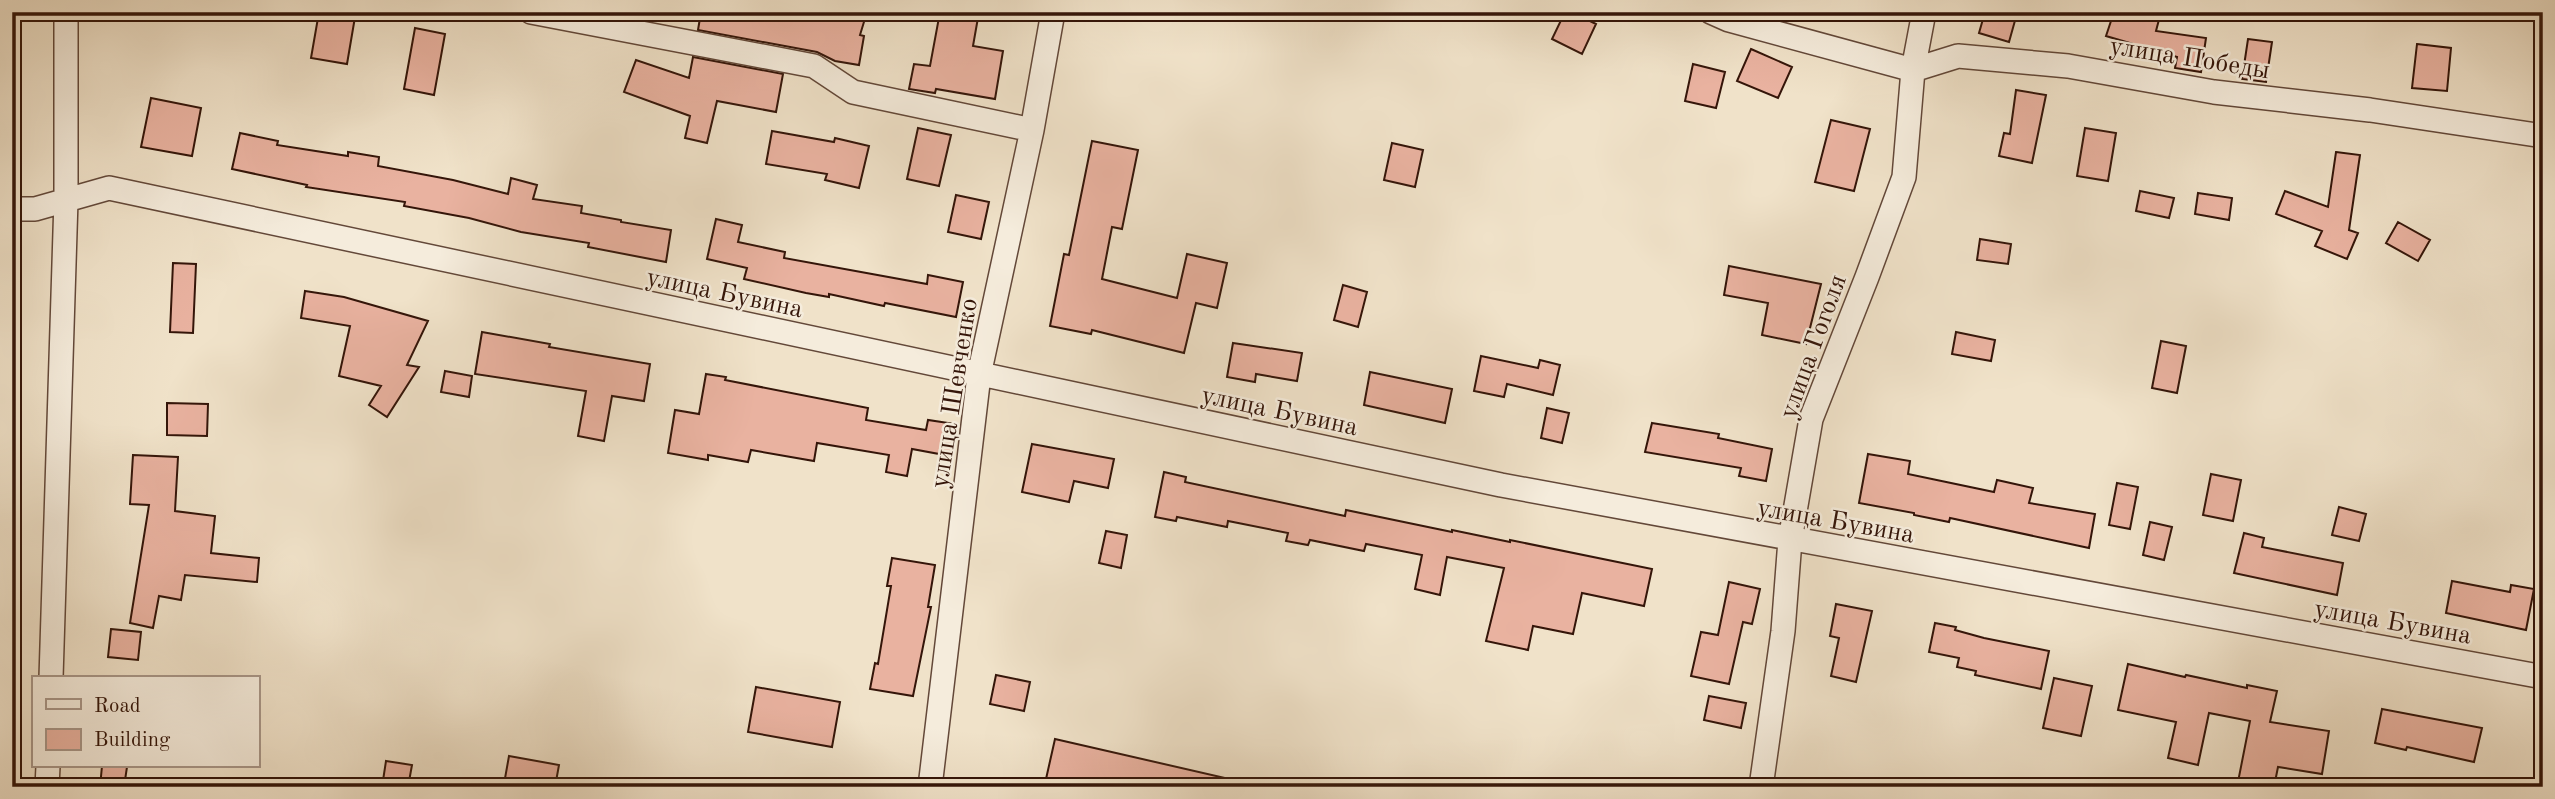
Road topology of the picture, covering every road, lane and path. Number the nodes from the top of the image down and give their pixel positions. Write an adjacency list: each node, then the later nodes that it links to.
1 (66, 12): 9 (street)
2 (531, 12): 7 (street)
3 (1053, 12): 7 (street, улица Шевченко)
4 (1711, 12): 6 (street)
5 (1924, 12): 6 (street, улица Гоголя)
6 (1913, 70): 8 (street, улица Победы); 12 (street, улица Гоголя)
7 (1032, 130): 11 (street, улица Шевченко)
8 (2543, 136)
9 (66, 200): 10 (street, улица Бувина); 11 (street, улица Бувина); 13 (street)
10 (12, 209)
11 (979, 375): 12 (street, улица Бувина); 17 (street, улица Шевченко)
12 (1790, 540): 14 (street, улица Бувина); 18 (street, улица Гоголя)
13 (51, 676)
14 (2543, 677)
15 (48, 768): 16 (street)
16 (47, 787)
17 (930, 787)
18 (1761, 787)

